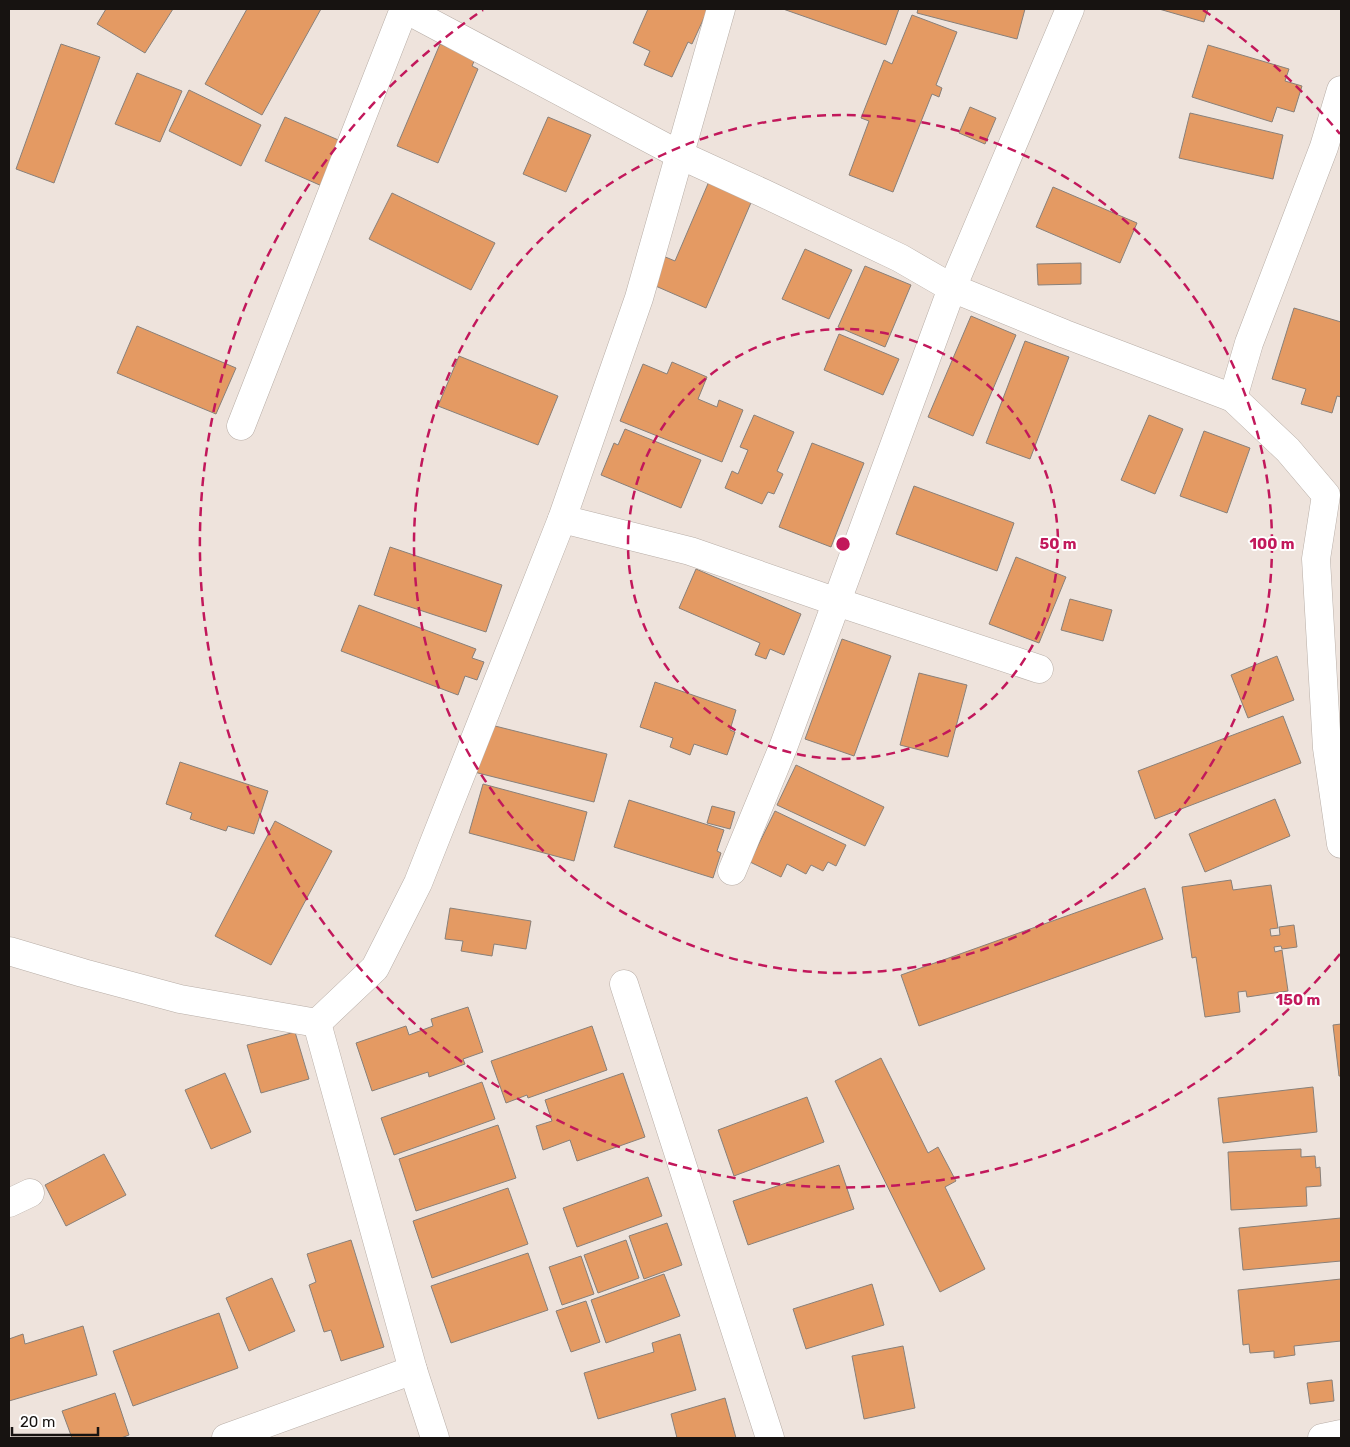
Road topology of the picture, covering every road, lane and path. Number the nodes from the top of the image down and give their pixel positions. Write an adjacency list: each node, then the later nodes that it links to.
1 (404, 9): 5 (street); 8 (street)
2 (721, 9): 5 (street)
3 (1070, 9): 6 (street)
4 (1341, 90): 7 (street)
5 (680, 155): 6 (street); 9 (street)
6 (952, 288): 7 (street); 10 (street)
7 (1233, 398): 12 (street)
8 (241, 426)
9 (562, 519): 10 (street); 17 (street)
10 (837, 602): 11 (street); 14 (street)
11 (1040, 669)
12 (1333, 695): 13 (street)
13 (1341, 844)
14 (732, 871)
15 (9, 951): 17 (street)
16 (624, 984): 22 (street)
17 (316, 1023): 18 (street)
18 (414, 1370): 20 (street); 21 (street)
19 (1341, 1434): 23 (street)
20 (226, 1438)
21 (435, 1438)
22 (770, 1438)
23 (1322, 1438)

